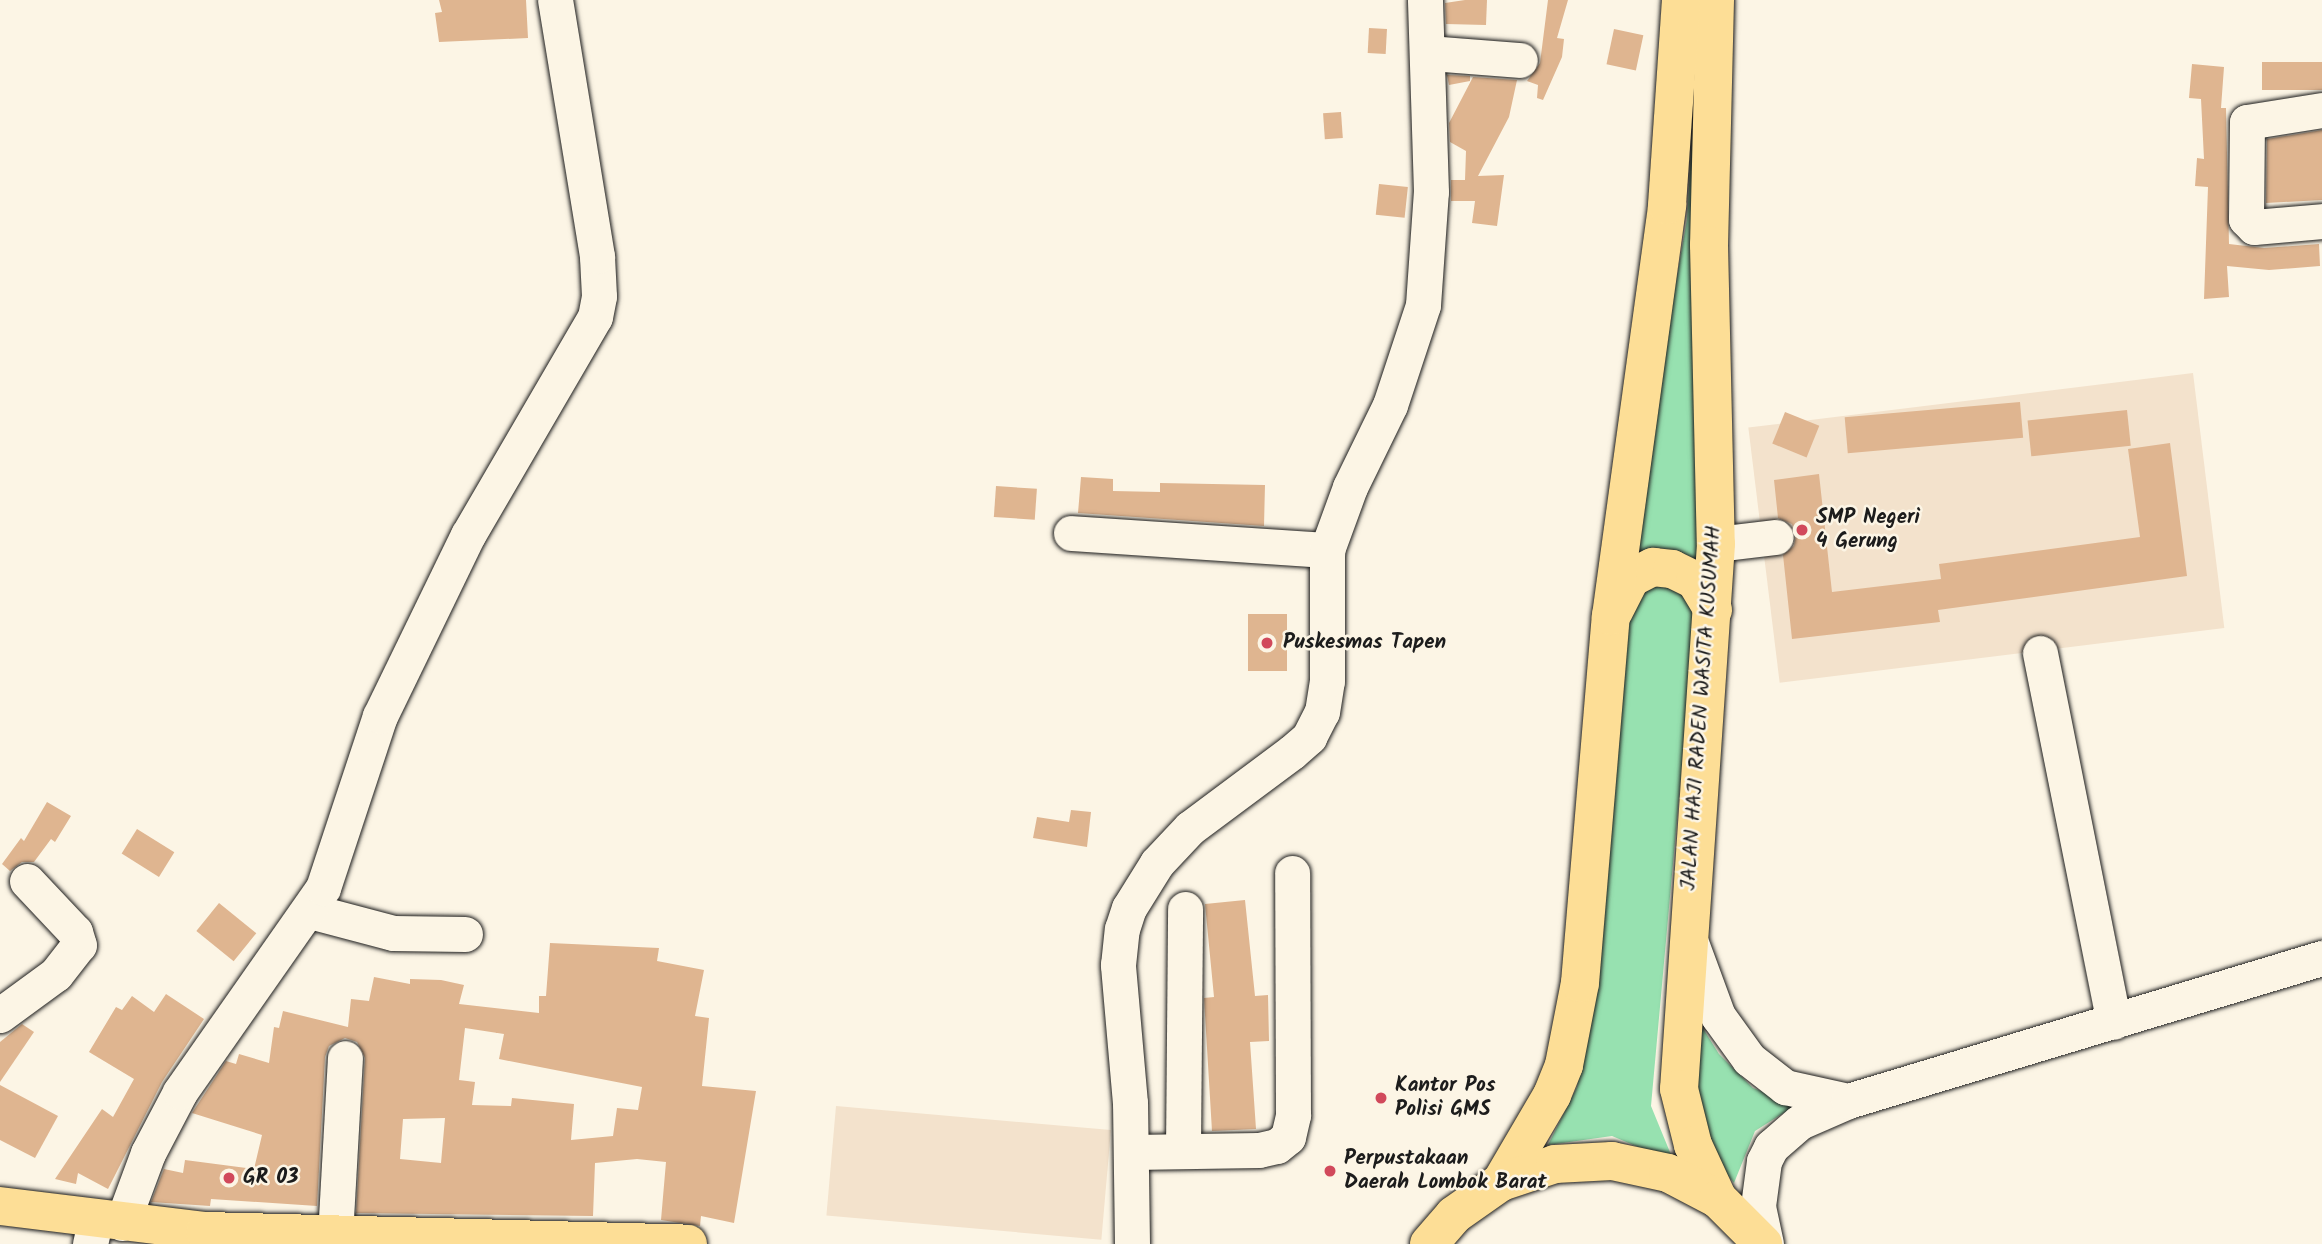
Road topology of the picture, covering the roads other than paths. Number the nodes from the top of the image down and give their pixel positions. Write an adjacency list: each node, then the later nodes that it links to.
1 (555, 0): 19 (street)
2 (1425, 0): 5 (street)
3 (1681, 0): 14 (highway)
4 (1715, 0): 11 (highway, JALAN HAJI RADEN WASITA KUSUMAH)
5 (1429, 53): 6 (street); 12 (street)
6 (1520, 60)
7 (2322, 110): 8 (street)
8 (2322, 221)
9 (1070, 533): 12 (street)
10 (1776, 537): 11 (street)
11 (1716, 544): 13 (highway, JALAN HAJI RADEN WASITA KUSUMAH)
12 (1327, 550): 28 (street)
13 (1713, 610): 14 (highway); 20 (highway, JALAN HAJI RADEN WASITA KUSUMAH)
14 (1611, 616): 29 (highway)
15 (2040, 653): 24 (street)
16 (1292, 873): 27 (street)
17 (27, 881): 23 (street)
18 (1185, 909): 27 (street)
19 (310, 911): 21 (street); 32 (street)
20 (1687, 930): 26 (street); 30 (highway, JALAN HAJI RADEN WASITA KUSUMAH)
21 (465, 934)
22 (2322, 958): 24 (street)
23 (0, 1015)
24 (2114, 1023): 26 (street)
25 (345, 1058): 33 (street)
26 (1848, 1101): 38 (street)
27 (1183, 1150): 28 (street)
28 (1132, 1152): 36 (street)
29 (1501, 1182): 30 (highway); 37 (highway)
30 (1718, 1199): 38 (highway)
31 (0, 1206): 32 (highway)
32 (103, 1228): 34 (highway)
33 (335, 1236): 34 (highway); 35 (highway)
34 (204, 1237)
35 (688, 1244)
36 (1132, 1244)
37 (1429, 1244)
38 (1765, 1244)

